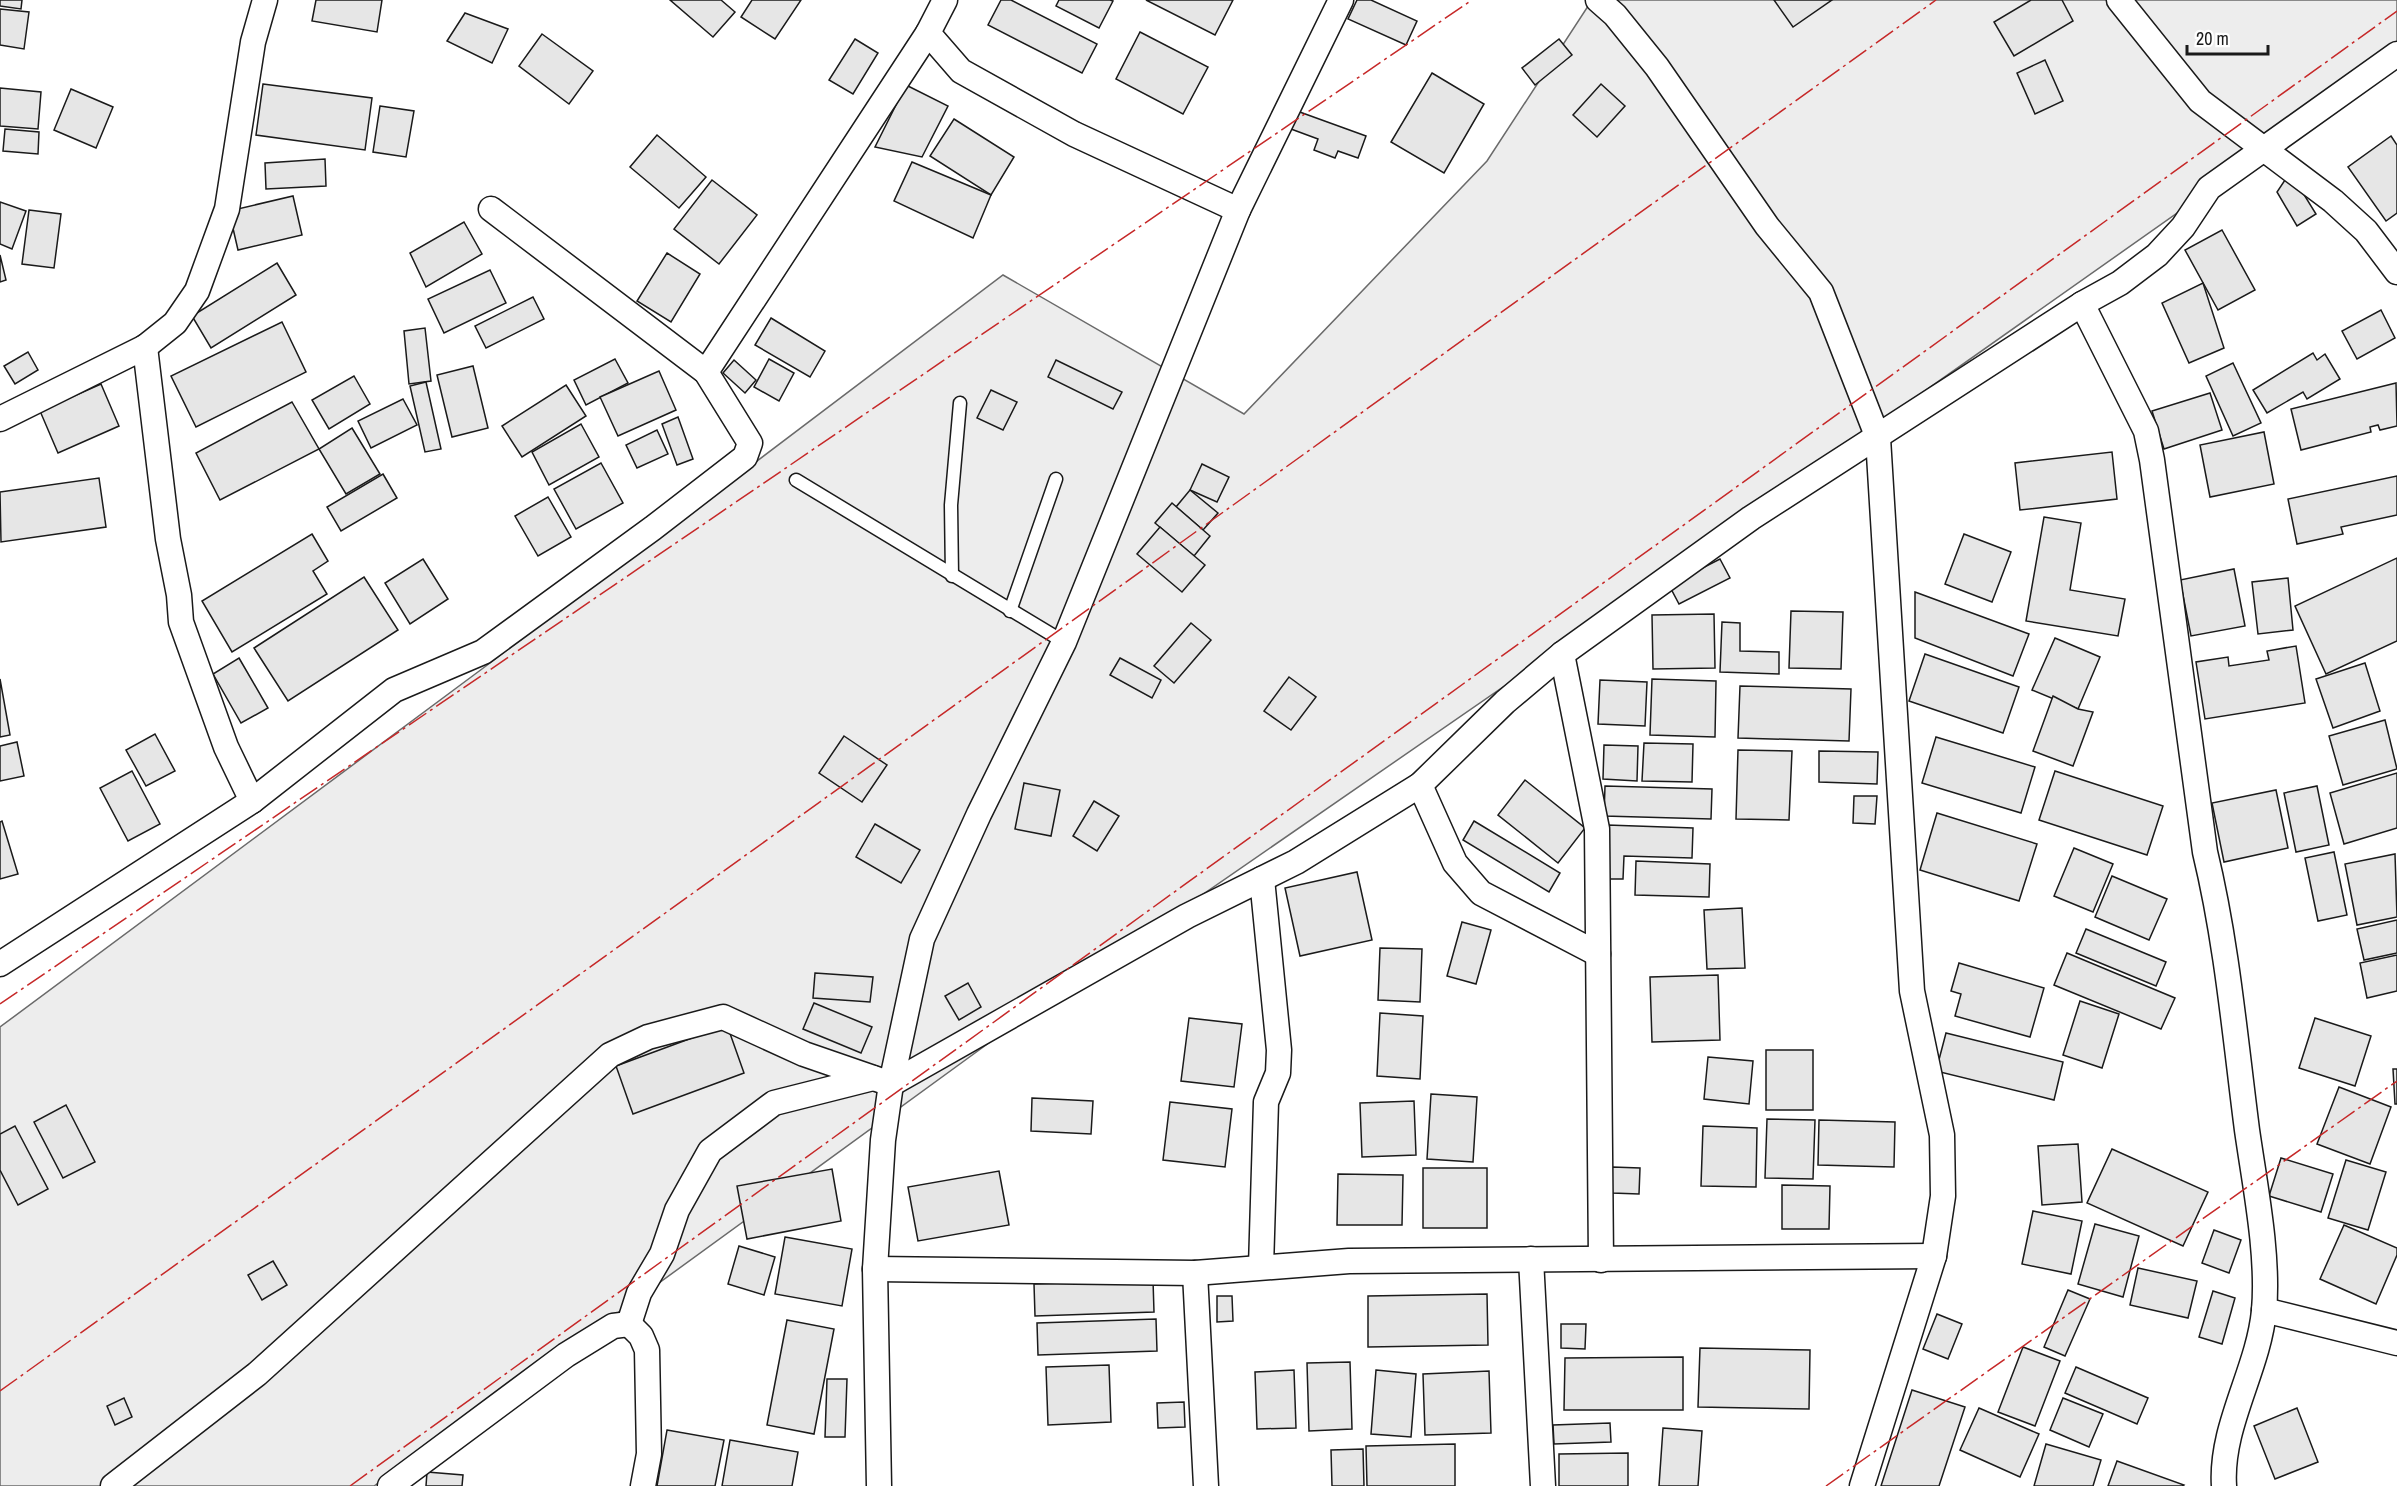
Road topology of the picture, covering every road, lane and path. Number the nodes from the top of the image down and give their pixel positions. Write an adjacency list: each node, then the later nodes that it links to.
1 (265, 0): 13 (street)
2 (945, 0): 6 (street)
3 (1341, 0): 10 (street)
4 (1598, 0): 17 (street)
5 (2119, 0): 8 (street)
6 (928, 33): 10 (street); 14 (street)
7 (2397, 54): 8 (street)
8 (2265, 150): 11 (street); 12 (street)
9 (491, 209): 14 (street)
10 (1238, 210): 22 (street)
11 (2397, 272)
12 (2082, 304): 17 (street); 36 (street)
13 (145, 347): 16 (street); 25 (street)
14 (706, 372): 25 (street)
15 (960, 403): 20 (lane)
16 (0, 419)
17 (1878, 438): 23 (street); 30 (street)
18 (1056, 479): 21 (lane)
19 (795, 480): 20 (lane)
20 (952, 576): 21 (lane)
21 (1010, 611): 22 (lane)
22 (1064, 642): 29 (street)
23 (1562, 654): 24 (street); 27 (street)
24 (1420, 785): 26 (street); 27 (street)
25 (252, 801): 28 (street)
26 (1262, 879): 29 (street); 33 (street)
27 (1598, 954): 32 (street)
28 (0, 964)
29 (882, 1081): 34 (street); 37 (street); 39 (street)
30 (1935, 1256): 32 (street); 45 (street)
31 (1531, 1259): 32 (street); 33 (street); 44 (street)
32 (1601, 1260)
33 (1261, 1268): 35 (street)
34 (875, 1269): 35 (street); 42 (street)
35 (1195, 1274): 43 (street)
36 (2264, 1310): 38 (street); 46 (street)
37 (629, 1324): 40 (street); 41 (street)
38 (2397, 1343)
39 (113, 1486)
40 (390, 1486)
41 (643, 1486)
42 (879, 1486)
43 (1206, 1486)
44 (1543, 1486)
45 (1862, 1486)
46 (2224, 1486)

